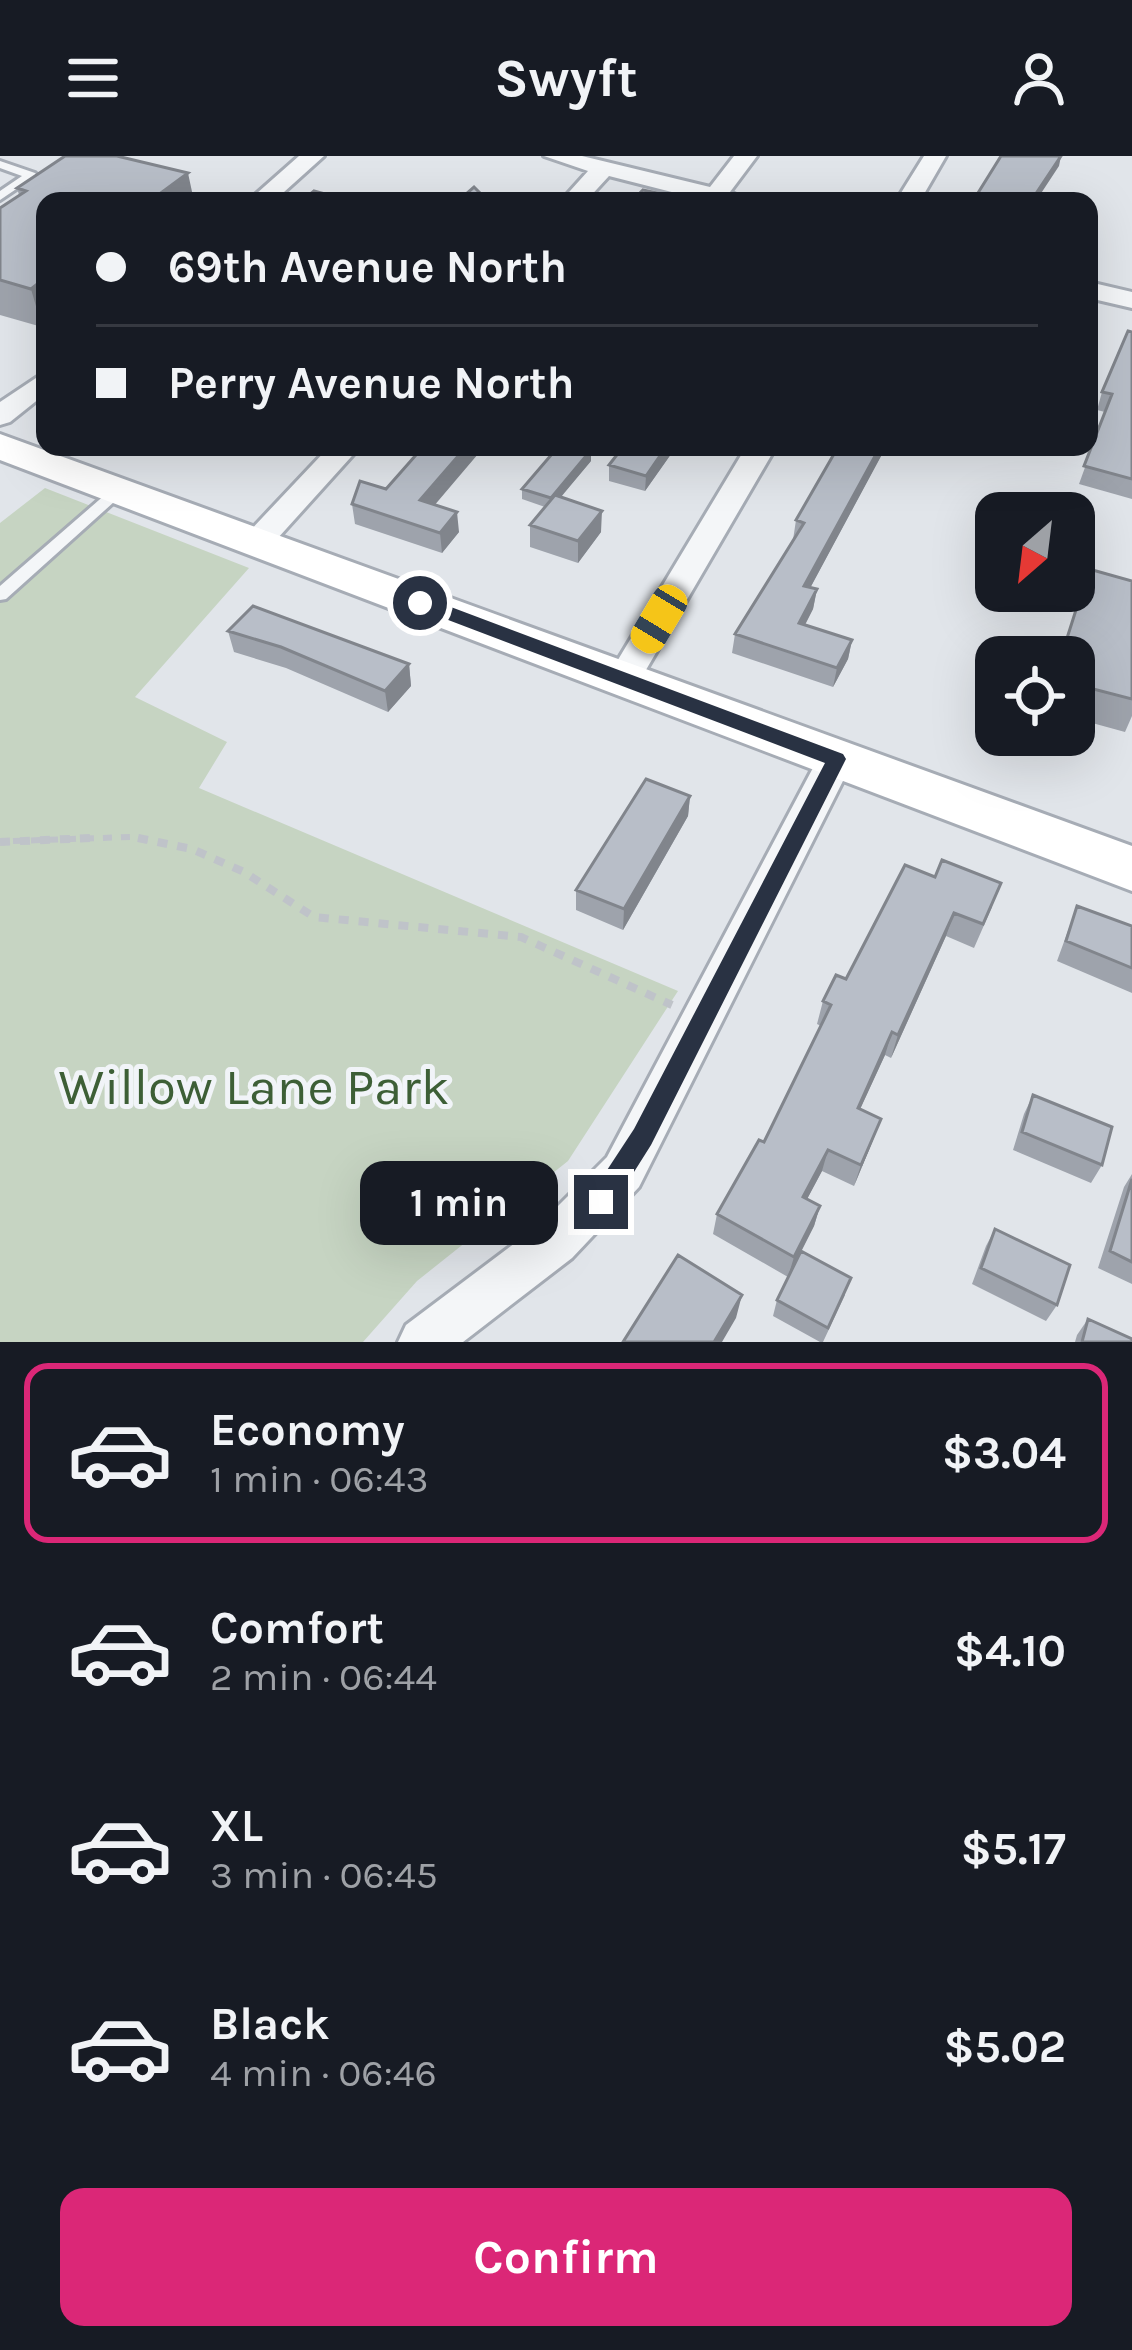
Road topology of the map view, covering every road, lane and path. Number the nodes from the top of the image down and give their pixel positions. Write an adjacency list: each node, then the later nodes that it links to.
1 (313, 156): 9 (street)
2 (555, 156): 5 (street)
3 (746, 156): 12 (street)
4 (934, 156): 13 (street)
5 (609, 162): 10 (street); 11 (street)
6 (0, 164): 7 (lane)
7 (31, 176): 8 (lane); 14 (lane)
8 (40, 188)
9 (271, 192)
10 (581, 192)
11 (706, 192)
12 (729, 192)
13 (913, 192)
14 (0, 196)
15 (1098, 292): 16 (street)
16 (1132, 300)
17 (36, 387): 18 (street)
18 (0, 416)
19 (0, 446): 22 (street)
20 (337, 456): 23 (street)
21 (756, 456): 25 (street)
22 (119, 490): 23 (street); 24 (lane)
23 (257, 542): 25 (street)
24 (0, 595)
25 (624, 678): 26 (street)
26 (836, 759): 28 (street); 29 (street)
27 (0, 842): 29 (path)
28 (1132, 869)
29 (702, 1018): 30 (street)
30 (423, 1342)

